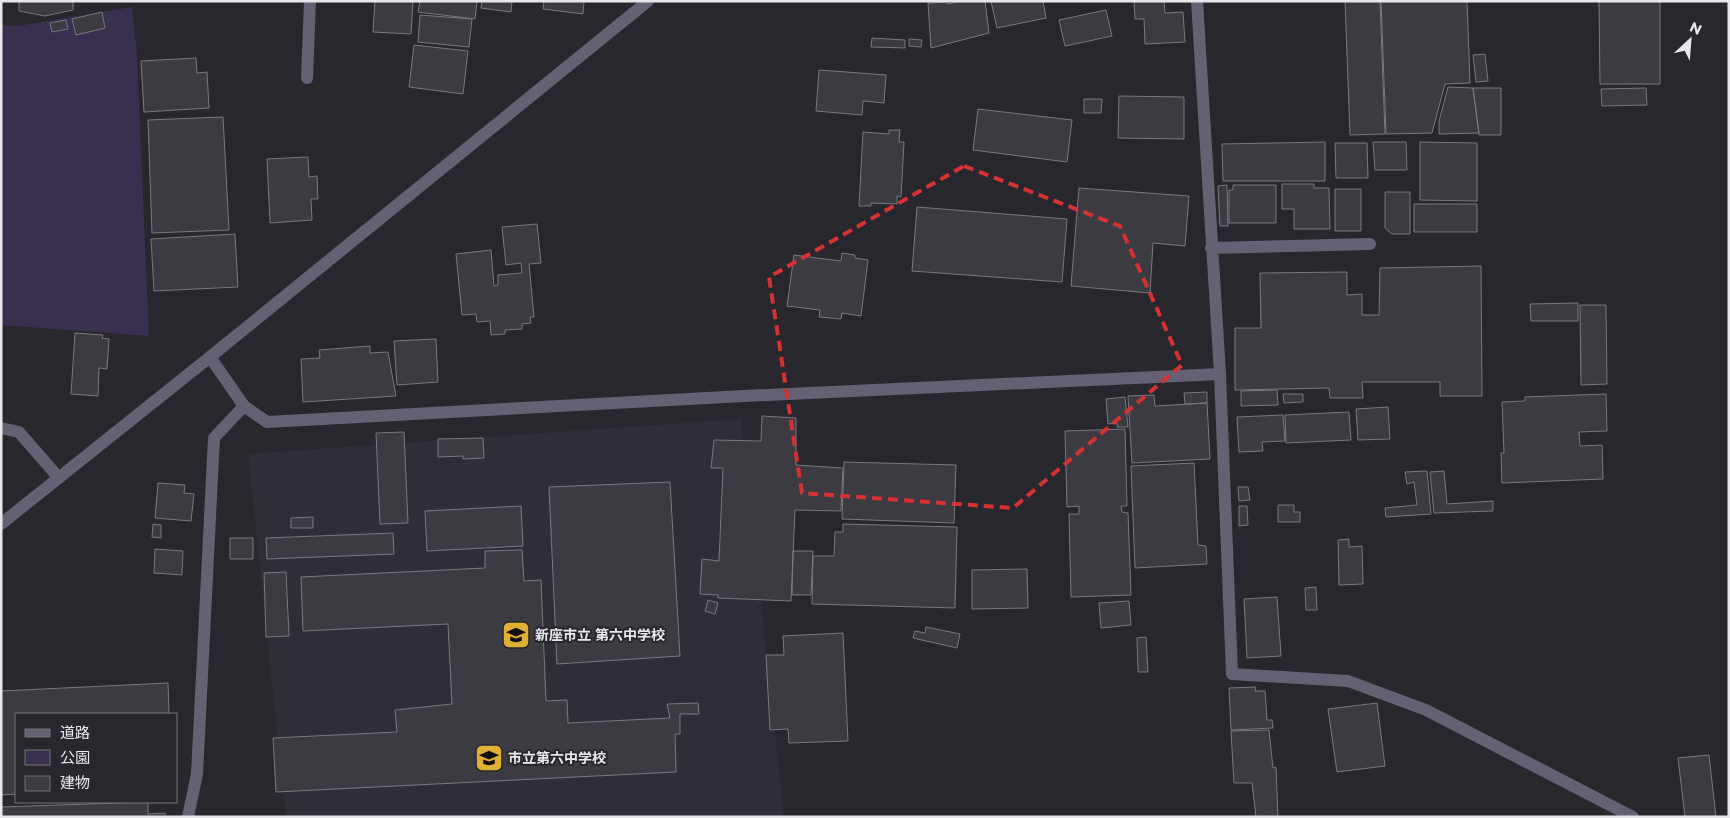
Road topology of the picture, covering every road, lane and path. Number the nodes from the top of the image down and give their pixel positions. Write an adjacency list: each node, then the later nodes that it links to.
1 (310, 1): 4 (street)
2 (648, 1): 7 (street)
3 (1197, 1): 6 (street)
4 (307, 78)
5 (1370, 244): 6 (street)
6 (1211, 248): 8 (street)
7 (210, 358): 9 (street); 11 (street)
8 (1220, 374): 9 (street); 14 (street)
9 (244, 406): 13 (street)
10 (1, 428): 11 (street)
11 (59, 478): 12 (street)
12 (1, 524)
13 (188, 817)
14 (1633, 817)

